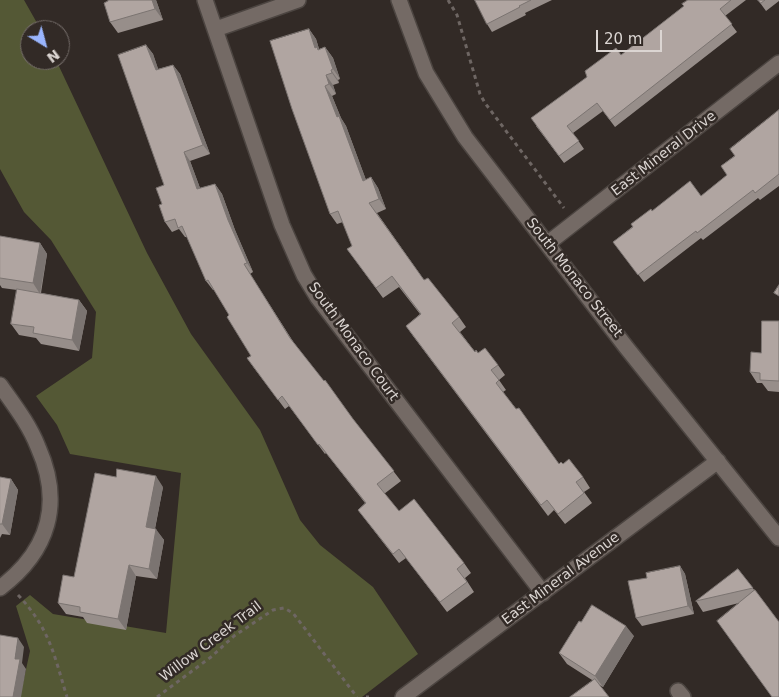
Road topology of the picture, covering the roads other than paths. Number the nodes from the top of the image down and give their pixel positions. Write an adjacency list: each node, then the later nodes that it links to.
1 (205, 0): 4 (street, South Monaco Court)
2 (298, 0): 4 (street)
3 (399, 0): 6 (street, South Monaco Street)
4 (216, 29): 11 (street, South Monaco Court)
5 (779, 62): 6 (street, East Mineral Drive)
6 (547, 244): 8 (street, South Monaco Street)
7 (0, 385): 10 (street)
8 (718, 461): 9 (street, South Monaco Street); 11 (street, East Mineral Avenue)
9 (779, 538)
10 (3, 586)
11 (543, 593): 12 (street, East Mineral Avenue)
12 (403, 697)

